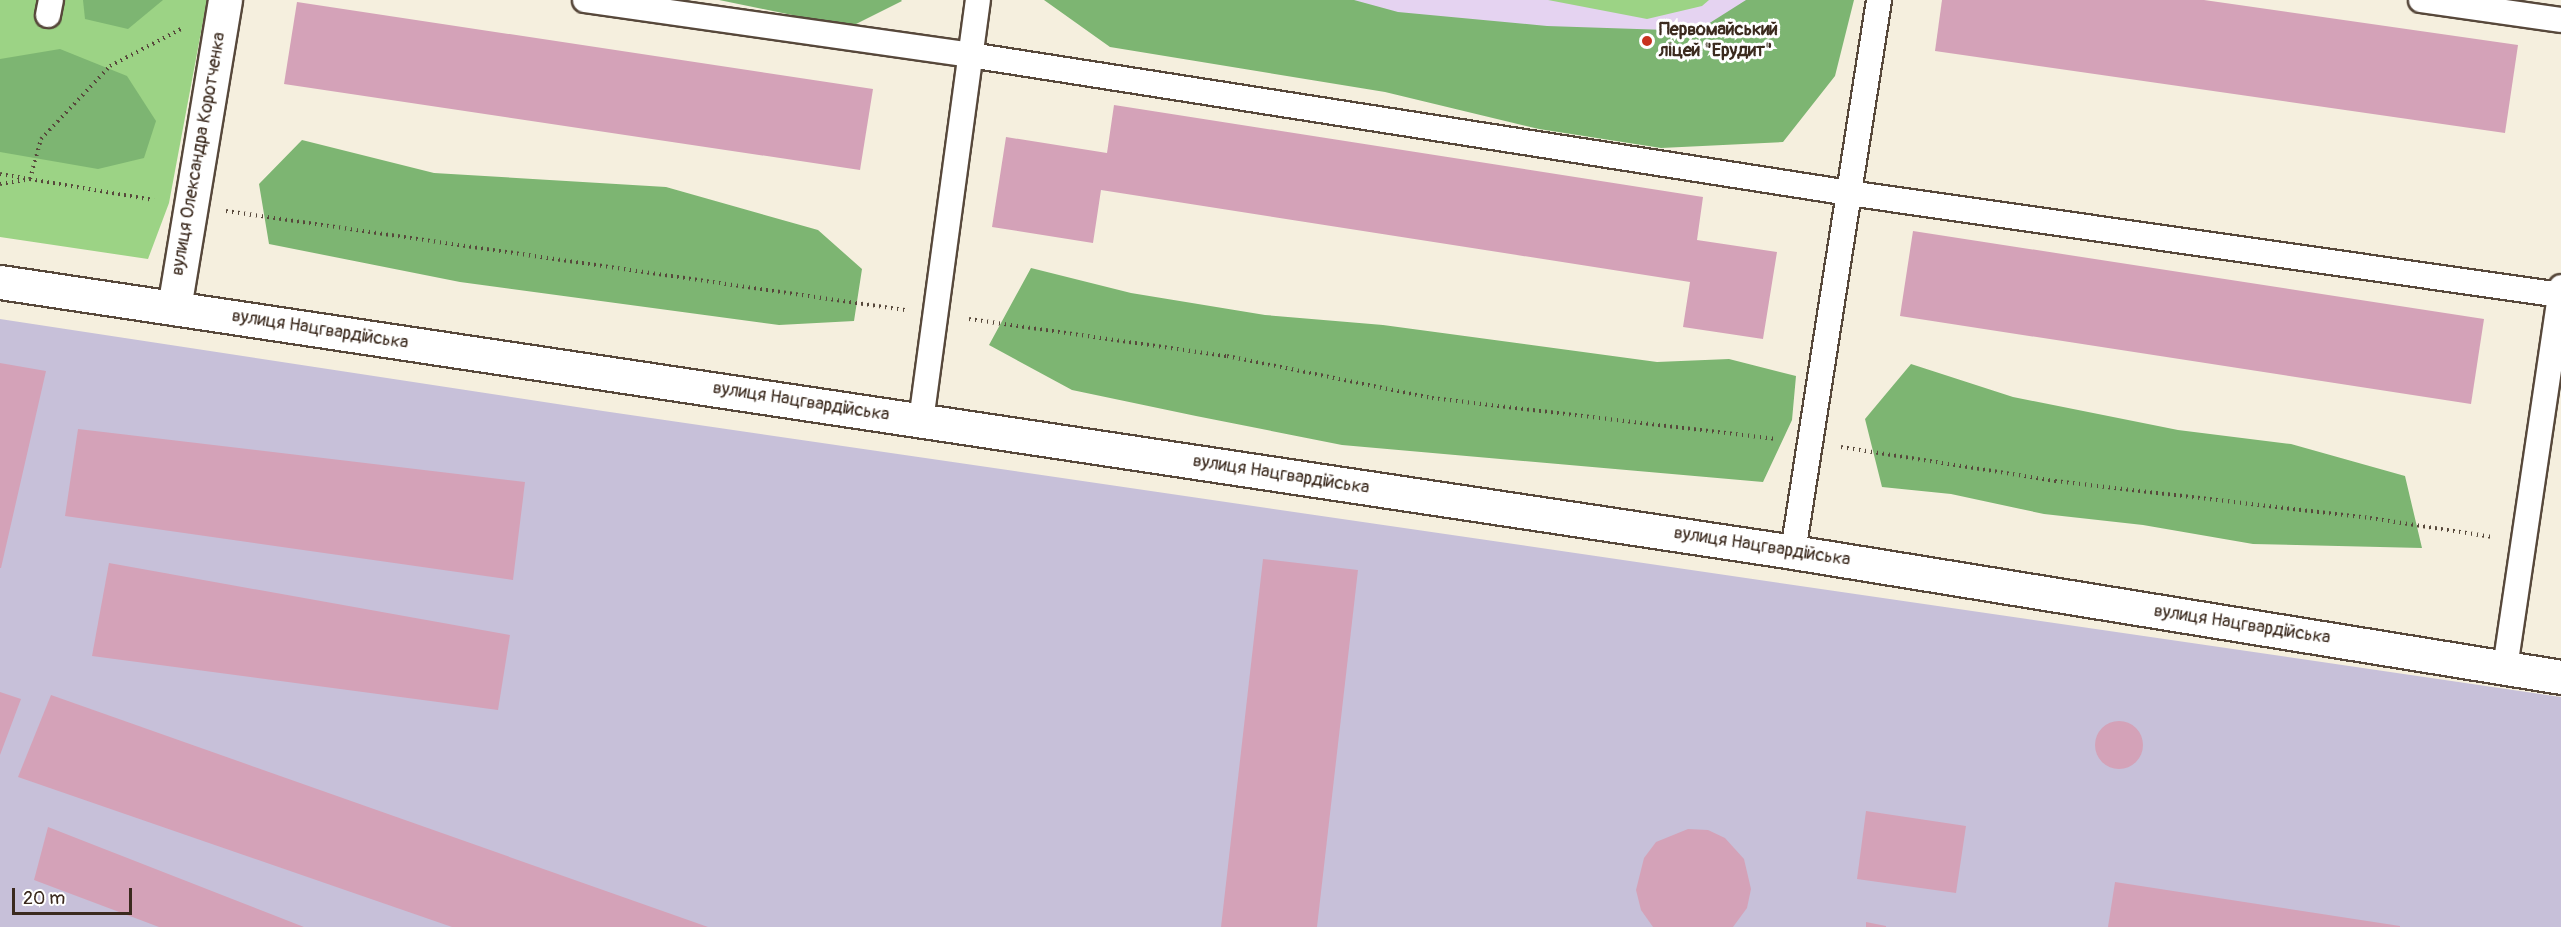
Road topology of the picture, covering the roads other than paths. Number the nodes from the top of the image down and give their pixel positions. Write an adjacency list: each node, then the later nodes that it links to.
1 (585, 0): 7 (lane)
2 (978, 0): 7 (lane)
3 (1879, 0): 8 (lane)
4 (2421, 0): 6 (lane)
5 (225, 4): 11 (street, вулиця Олександра Коротченка)
6 (2561, 20)
7 (970, 55): 8 (lane); 12 (lane)
8 (1849, 193): 10 (lane); 13 (lane)
9 (0, 282): 11 (street, вулиця Нацгвардійська)
10 (2560, 291): 14 (lane)
11 (174, 308): 12 (street, вулиця Нацгвардійська)
12 (921, 421): 13 (street, вулиця Нацгвардійська)
13 (1793, 552): 14 (street, вулиця Нацгвардійська)
14 (2505, 668): 15 (street, вулиця Нацгвардійська)
15 (2561, 677)

